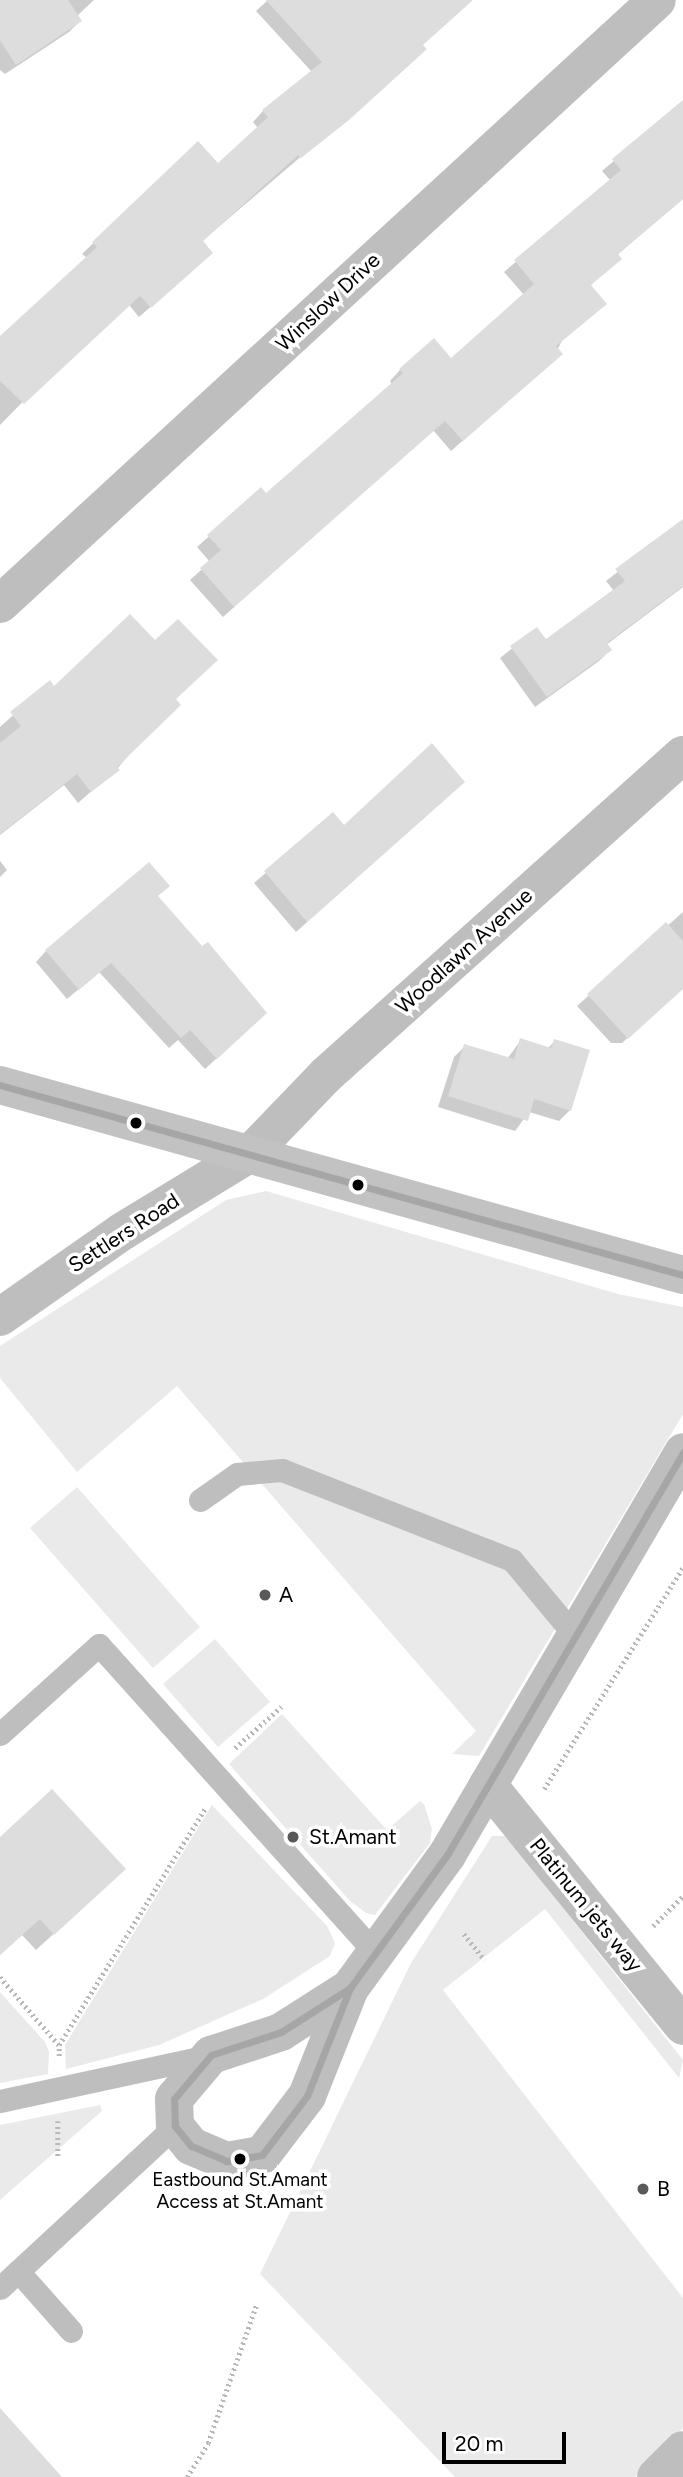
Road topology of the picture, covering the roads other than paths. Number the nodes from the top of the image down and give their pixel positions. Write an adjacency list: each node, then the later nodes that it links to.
1 (657, 0): 2 (street, Winslow Drive)
2 (0, 604)
3 (683, 755): 5 (street, Woodlawn Avenue)
4 (0, 1085): 5 (street)
5 (251, 1153): 6 (street); 7 (street, Settlers Road)
6 (683, 1275)
7 (0, 1317)
8 (683, 1452): 10 (street)
9 (200, 1500): 10 (lane)
10 (576, 1637): 12 (street)
11 (0, 1734): 13 (lane)
12 (488, 1785): 13 (street); 15 (street, Platinum jets way)
13 (377, 1955): 14 (street)
14 (350, 1988): 16 (street); 18 (street)
15 (683, 2026)
16 (211, 2055): 17 (lane); 18 (street)
17 (0, 2101)
18 (175, 2126): 19 (lane)
19 (18, 2271): 20 (lane); 21 (lane)
20 (0, 2288)
21 (71, 2330)
22 (683, 2450): 23 (street)
23 (656, 2477)

